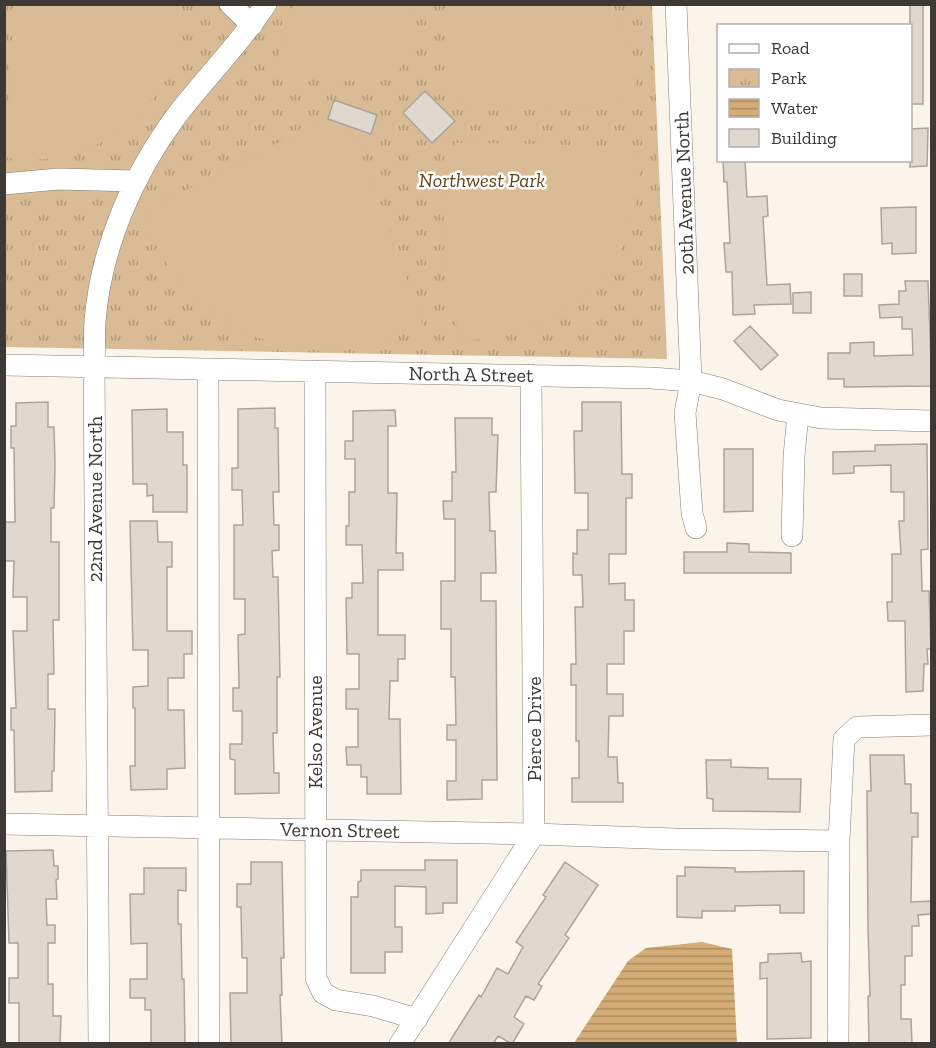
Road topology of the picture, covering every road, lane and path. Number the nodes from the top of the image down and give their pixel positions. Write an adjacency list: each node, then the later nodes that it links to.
1 (230, 4): 4 (street)
2 (266, 4): 4 (street, 22nd Avenue North)
3 (676, 4): 12 (street, 20th Avenue North)
4 (252, 25): 5 (street, 22nd Avenue North)
5 (135, 181): 6 (street); 8 (street, 22nd Avenue North)
6 (4, 184)
7 (4, 365): 8 (street, North A Street)
8 (94, 367): 9 (street, North A Street); 19 (street, 22nd Avenue North)
9 (208, 369): 10 (street, North A Street); 20 (street)
10 (315, 371): 11 (street, North A Street); 21 (street, Kelso Avenue)
11 (531, 375): 12 (street, North A Street); 22 (street, Pierce Drive)
12 (691, 381): 13 (street, North A Street); 15 (street, 20th Avenue North)
13 (798, 414): 14 (street, North A Street); 16 (street)
14 (932, 421)
15 (696, 528)
16 (792, 536)
17 (932, 725): 23 (street)
18 (4, 824): 19 (street, Vernon Street)
19 (97, 826): 20 (street, Vernon Street); 25 (street, 22nd Avenue North)
20 (209, 828): 21 (street, Vernon Street); 26 (street)
21 (315, 830): 22 (street, Vernon Street); 24 (street, Kelso Avenue)
22 (534, 834): 23 (street, Vernon Street); 24 (street)
23 (839, 841): 28 (street)
24 (417, 1019): 27 (street)
25 (99, 1044)
26 (209, 1044)
27 (400, 1044)
28 (838, 1044)

